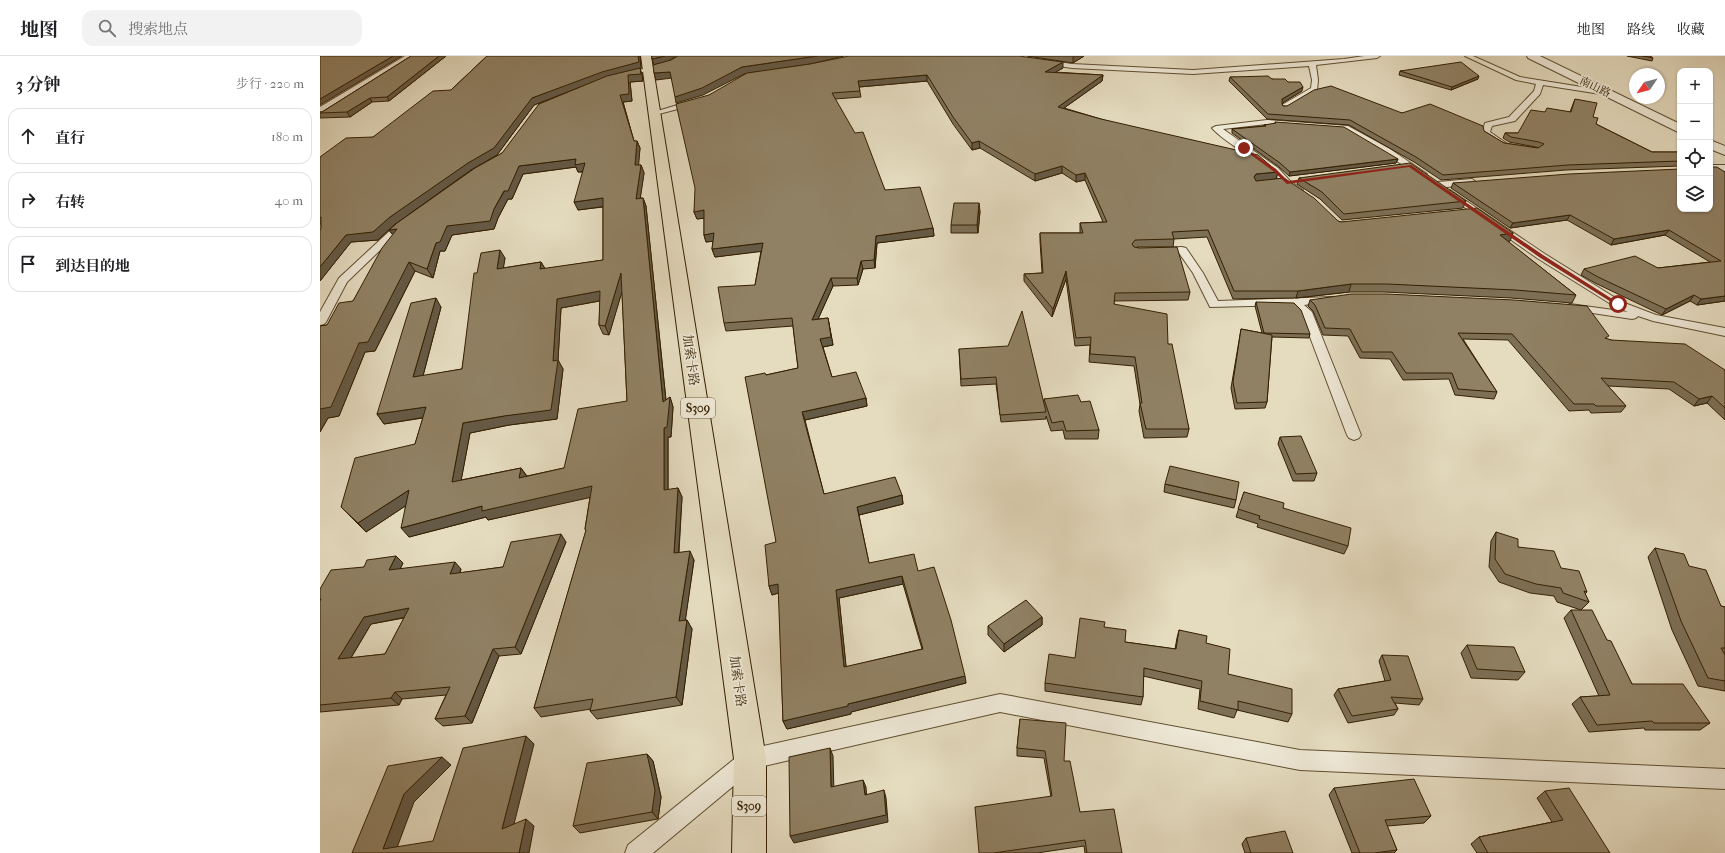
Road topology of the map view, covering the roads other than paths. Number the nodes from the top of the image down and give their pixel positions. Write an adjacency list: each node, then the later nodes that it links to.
1 (412, 56): 14 (street)
2 (684, 56): 7 (lane)
3 (1377, 56): 8 (lane)
4 (1468, 56): 10 (lane)
5 (1532, 56): 11 (street, 南山路)
6 (1038, 61): 8 (lane)
7 (648, 63): 9 (lane); 15 (main road, 加索卡路 / S309)
8 (1312, 64): 13 (lane)
9 (614, 78)
10 (1540, 83): 11 (lane); 17 (lane)
11 (1607, 93): 16 (street, 南山路)
12 (700, 100): 15 (lane)
13 (1285, 107)
14 (320, 112)
15 (655, 113): 41 (main road, 加索卡路 / S309)
16 (1677, 128)
17 (1513, 146)
18 (1713, 146): 19 (street)
19 (1725, 152)
20 (1410, 166): 21 (lane); 26 (lane); 28 (lane)
21 (1394, 168)
22 (1713, 168): 23 (lane)
23 (1725, 168)
24 (1302, 180): 26 (lane)
25 (1478, 182): 28 (lane)
26 (1287, 183): 27 (lane); 29 (lane)
27 (1273, 184)
28 (1438, 185): 30 (lane)
29 (1305, 194)
30 (1476, 211): 31 (lane); 37 (lane)
31 (1461, 213)
32 (416, 216): 38 (lane)
33 (1145, 251): 35 (lane)
34 (1337, 298): 35 (lane)
35 (1296, 303): 40 (lane)
36 (1561, 306): 37 (lane)
37 (1653, 318): 39 (lane)
38 (320, 322)
39 (1725, 332)
40 (1354, 435)
41 (750, 759): 42 (lane); 43 (lane); 44 (main road, S309)
42 (1725, 779)
43 (636, 853)
44 (749, 853)

